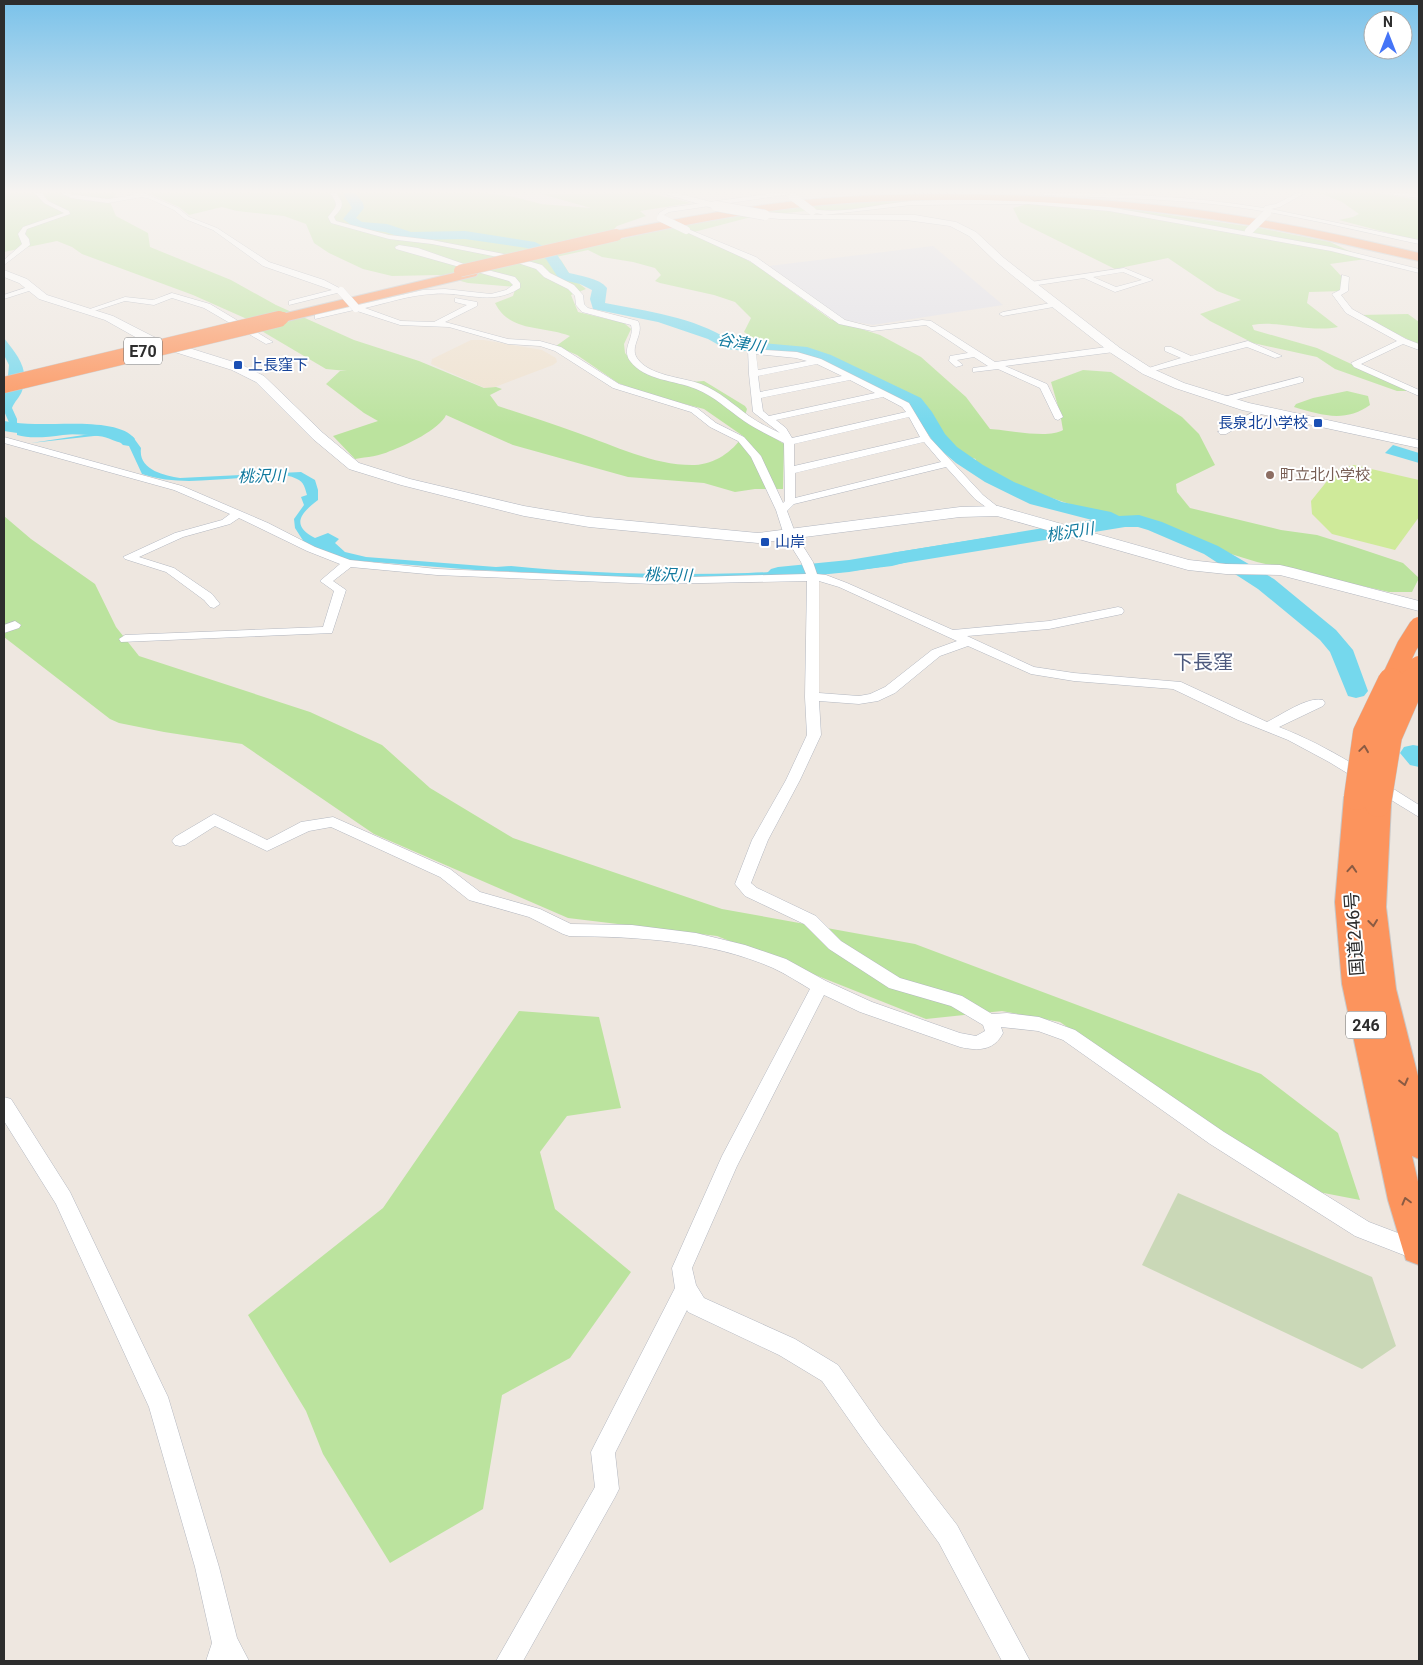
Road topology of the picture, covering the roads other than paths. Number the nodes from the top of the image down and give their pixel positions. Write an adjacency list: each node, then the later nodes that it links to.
1 (284, 271): 14 (street)
2 (471, 271): 24 (highway, E70, bridge)
3 (483, 271): 21 (street)
4 (542, 271): 61 (street)
5 (770, 271): 34 (street, bridge)
6 (1014, 271): 12 (street)
7 (1119, 271): 10 (street)
8 (1126, 271): 10 (street)
9 (4, 273): 13 (street)
10 (1084, 276): 12 (street)
11 (1345, 277): 28 (street)
12 (1031, 284): 20 (street)
13 (31, 289): 15 (street); 22 (street)
14 (340, 291): 17 (street); 21 (street, bridge)
15 (4, 297)
16 (455, 299): 18 (street)
17 (292, 303)
18 (474, 304): 19 (street); 26 (street)
19 (485, 304)
20 (1056, 304): 23 (street); 32 (street)
21 (356, 308): 25 (street); 26 (street)
22 (88, 311): 27 (street); 31 (street)
23 (1003, 314)
24 (280, 316): 43 (highway, E70); 48 (highway, E70, bridge)
25 (318, 317)
26 (436, 324): 66 (street)
27 (249, 331): 29 (street); 31 (street)
28 (1403, 341): 30 (street); 49 (street)
29 (269, 342)
30 (1419, 347)
31 (177, 349): 47 (street); 69 (street)
32 (1114, 349): 39 (street); 41 (street)
33 (1168, 349): 36 (street)
34 (976, 354): 38 (street); 39 (street)
35 (1278, 356): 36 (street)
36 (1190, 359): 41 (street)
37 (818, 361): 42 (street); 42 (street); 44 (street)
38 (959, 365)
39 (995, 366): 40 (street); 56 (street)
40 (976, 370)
41 (1146, 370): 53 (street)
42 (754, 374): 51 (street)
43 (4, 378)
44 (848, 378): 50 (street); 51 (street)
45 (1300, 380): 53 (street)
46 (1368, 381): 52 (street)
47 (35, 384)
48 (4, 385)
49 (1419, 393)
50 (884, 394): 55 (street); 57 (street)
51 (756, 396): 57 (street)
52 (1419, 399)
53 (1223, 400): 54 (street)
54 (1262, 410): 58 (street); 62 (street)
55 (911, 414): 59 (street); 61 (street)
56 (1058, 417)
57 (768, 419): 61 (street)
58 (1223, 432)
59 (926, 439): 63 (street); 64 (street)
60 (4, 440): 68 (street)
61 (789, 442): 64 (street)
62 (1419, 444)
63 (949, 462): 65 (street); 67 (street)
64 (788, 470): 65 (street)
65 (790, 502): 66 (street)
66 (781, 510): 69 (street)
67 (998, 511): 69 (street); 73 (street)
68 (237, 514): 70 (street); 72 (street)
69 (790, 535): 71 (street)
70 (348, 563): 71 (street); 77 (street)
71 (813, 577): 76 (street); 80 (street)
72 (214, 604)
73 (1419, 606)
74 (1118, 611): 76 (street)
75 (1419, 627): 83 (highway, 国道246号 / 246, one-way to 75, bridge)
76 (950, 634): 78 (street)
77 (125, 639)
78 (967, 642): 80 (street); 82 (street)
79 (1419, 666): 83 (highway, 国道246号 / 246, bridge)
80 (812, 697): 87 (street)
81 (1318, 703): 82 (street)
82 (1268, 727): 84 (street)
83 (1368, 801): 89 (highway, 国道246号 / 246, one-way to 89); 90 (highway, 国道246号 / 246, one-way to 83)
84 (1419, 812)
85 (180, 841): 86 (street)
86 (820, 986): 87 (street); 91 (street)
87 (990, 1021): 90 (street)
88 (4, 1105): 92 (street)
89 (1419, 1144)
90 (1419, 1249)
91 (686, 1289): 93 (street); 94 (street)
92 (227, 1655)
93 (509, 1661)
94 (1018, 1661)

